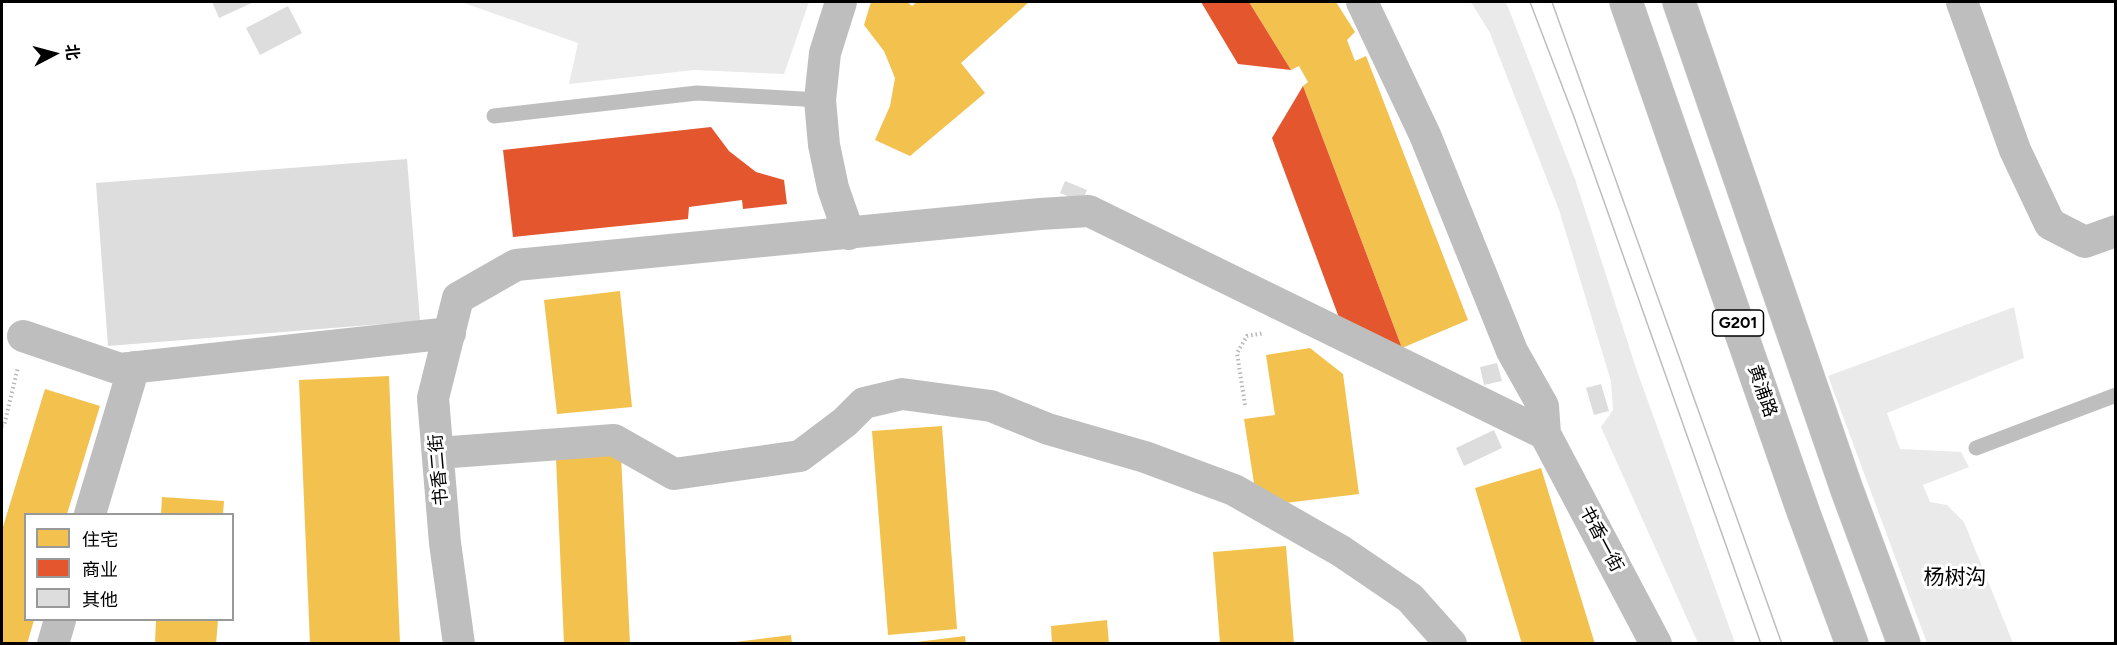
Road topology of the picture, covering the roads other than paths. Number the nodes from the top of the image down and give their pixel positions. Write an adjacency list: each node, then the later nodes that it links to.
1 (841, 2): 6 (street)
2 (1362, 2): 14 (street)
3 (1626, 2): 23 (highway, 黄浦路 / G201)
4 (1679, 2): 24 (highway, G201)
5 (1962, 2): 8 (street)
6 (820, 100): 7 (lane); 9 (street)
7 (494, 116)
8 (2115, 231)
9 (849, 234): 10 (street, 书香二街); 14 (street)
10 (450, 333): 12 (street); 16 (street, 书香二街)
11 (29, 338): 12 (street)
12 (134, 368): 17 (street)
13 (2115, 395): 15 (lane)
14 (1545, 434): 22 (street, 书香一街)
15 (1976, 448)
16 (438, 453): 20 (street, 书香二街); 21 (street)
17 (90, 513)
18 (60, 621): 19 (street)
19 (52, 644)
20 (459, 644)
21 (1451, 644)
22 (1656, 644)
23 (1852, 644)
24 (1904, 644)

